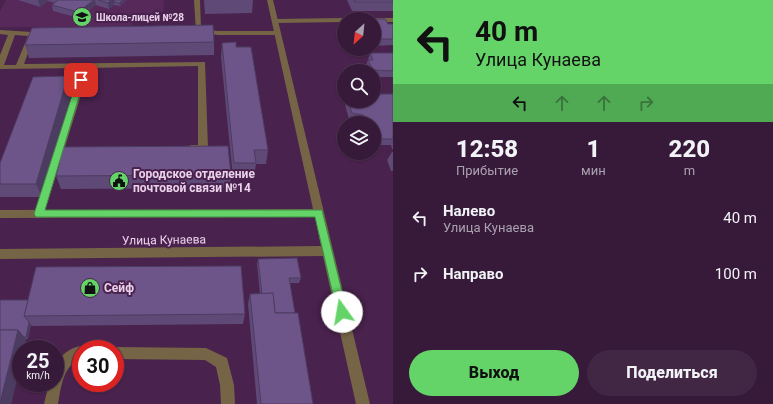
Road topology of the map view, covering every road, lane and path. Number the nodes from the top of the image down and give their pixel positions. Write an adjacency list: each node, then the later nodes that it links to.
1 (197, 0): 7 (street)
2 (270, 0): 6 (street)
3 (337, 20): 6 (street)
4 (381, 20): 5 (street)
5 (393, 20)
6 (275, 21): 11 (street)
7 (198, 30): 8 (street); 11 (street)
8 (190, 31)
9 (0, 32): 10 (street)
10 (12, 33): 12 (street); 14 (street)
11 (278, 33): 20 (street)
12 (32, 34): 13 (street); 16 (street)
13 (40, 34)
14 (0, 66): 16 (street)
15 (84, 66): 16 (street); 17 (street); 19 (street)
16 (19, 67)
17 (180, 148)
18 (81, 152): 19 (street)
19 (58, 154): 22 (street)
20 (319, 213): 22 (street); 23 (street)
21 (0, 214): 22 (street)
22 (39, 214)
23 (328, 251): 24 (street, Улица Кунаева); 29 (street)
24 (0, 254)
25 (124, 353): 28 (street)
26 (72, 356): 27 (street)
27 (51, 404)
28 (228, 404)
29 (363, 404)

